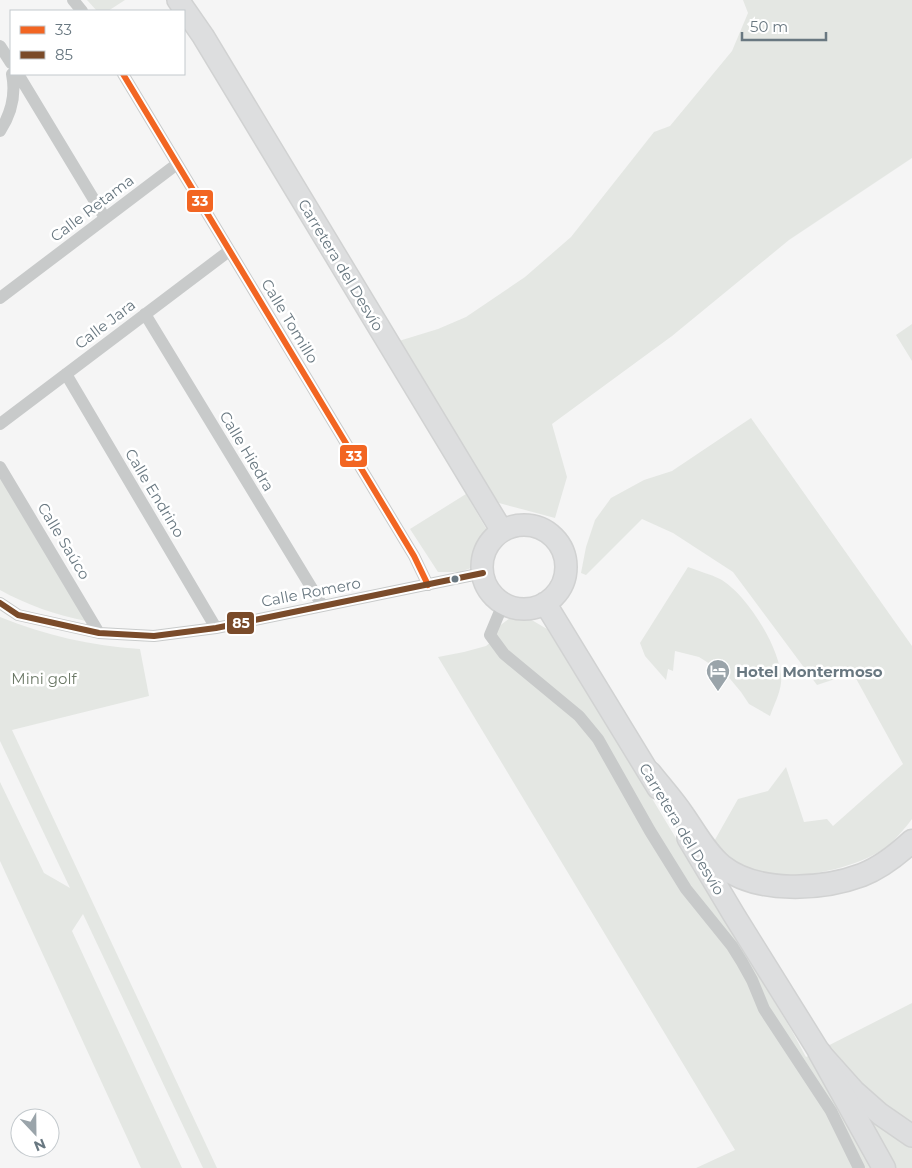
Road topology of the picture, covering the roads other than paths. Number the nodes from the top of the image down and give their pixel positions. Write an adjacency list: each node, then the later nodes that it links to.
1 (73, 0): 2 (street)
2 (81, 10)
3 (185, 10): 20 (highway, Carretera del Desvío)
4 (6, 54): 5 (street)
5 (10, 67)
6 (12, 75): 9 (street)
7 (19, 75): 11 (street)
8 (124, 75): 10 (street, Calle Tomillo)
9 (0, 131)
10 (177, 164): 11 (street, Calle Retama); 12 (street, Calle Tomillo)
11 (105, 218): 13 (street, Calle Retama)
12 (229, 251): 16 (street, Calle Jara); 22 (street, Calle Tomillo)
13 (26, 278): 14 (street, Calle Retama); 15 (street, Calle Retama)
14 (0, 286)
15 (0, 298)
16 (145, 314): 17 (street, Calle Jara); 26 (street, Calle Hiedra)
17 (66, 374): 18 (street, Calle Jara); 27 (street, Calle Endrino)
18 (0, 424)
19 (0, 467): 28 (street, Calle Saúco)
20 (502, 531): 21 (highway); 24 (highway)
21 (483, 573): 22 (street, Calle Romero); 25 (highway)
22 (428, 585): 26 (street, Calle Romero)
23 (0, 603): 28 (street, Calle Romero)
24 (545, 603): 25 (highway); 29 (highway, Carretera del Desvío)
25 (503, 604): 33 (street)
26 (322, 606): 27 (street, Calle Romero)
27 (216, 628): 28 (street, Calle Romero)
28 (100, 633)
29 (650, 773): 30 (highway); 31 (highway, Carretera del Desvío)
30 (912, 841)
31 (820, 1053): 32 (highway, Carretera del Desvío); 34 (highway)
32 (912, 1136)
33 (859, 1168)
34 (884, 1168)

